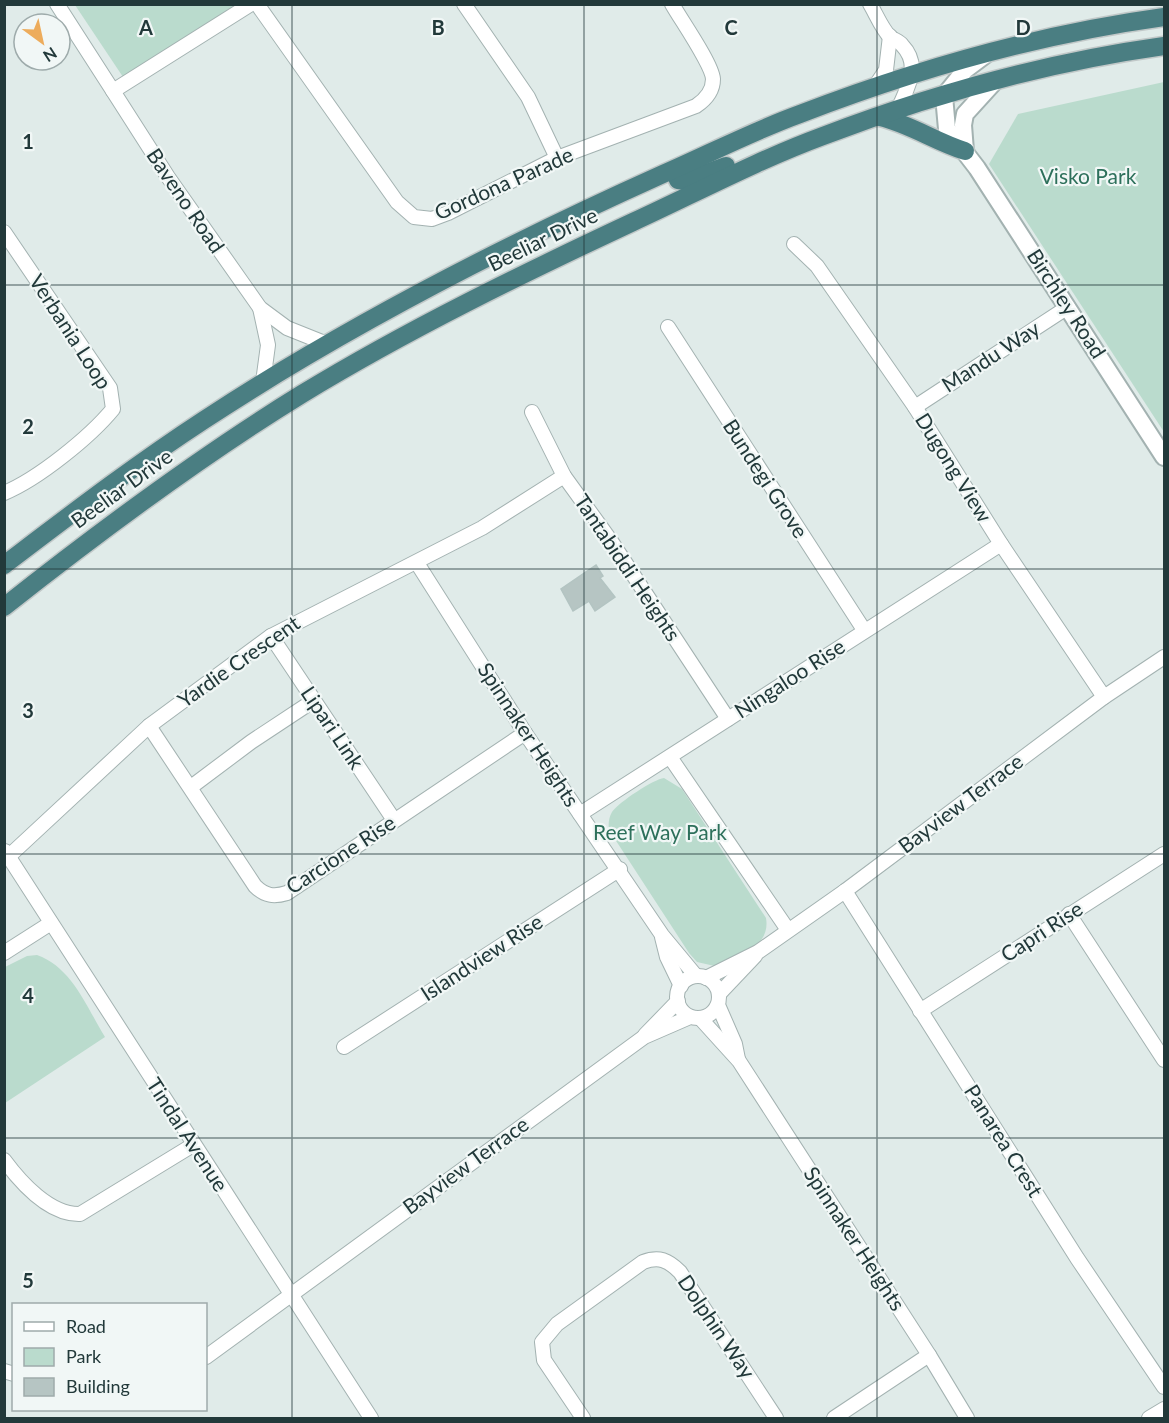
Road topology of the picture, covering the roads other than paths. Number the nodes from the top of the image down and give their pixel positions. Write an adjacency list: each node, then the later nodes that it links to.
1 (57, 4): 16 (street, Baveno Road)
2 (251, 4): 16 (street)
3 (257, 4): 22 (street, Gordona Parade)
4 (464, 4): 22 (street)
5 (672, 4): 22 (street, Gordona Parade)
6 (870, 4): 9 (street)
7 (1164, 17): 10 (highway, Beeliar Drive)
8 (1164, 28): 10 (highway)
9 (890, 36): 13 (street); 15 (street)
10 (1055, 37): 12 (highway, Beeliar Drive)
11 (1164, 46): 14 (highway, Beeliar Drive)
12 (985, 54): 13 (highway, Beeliar Drive); 17 (street)
13 (912, 76): 15 (highway, Beeliar Drive); 18 (street)
14 (995, 81): 17 (highway, Beeliar Drive); 21 (street)
15 (874, 88): 23 (highway, Beeliar Drive)
16 (113, 91): 27 (street, Baveno Road)
17 (944, 96): 18 (highway, Beeliar Drive); 21 (street, Birchley Road)
18 (898, 110): 19 (highway, Beeliar Drive)
19 (880, 117): 20 (highway, Beeliar Drive); 21 (highway)
20 (824, 136): 23 (highway); 39 (highway, Beeliar Drive)
21 (965, 151): 26 (street, Birchley Road)
22 (557, 158)
23 (674, 170): 29 (highway, Beeliar Drive)
24 (4, 232): 35 (street, Verbania Loop)
25 (794, 244): 31 (street, Dugong View)
26 (1068, 307): 31 (street, Mandu Way); 33 (street, Birchley Road)
27 (260, 308): 29 (street, Baveno Road); 30 (street, Baveno Road)
28 (668, 327): 40 (street, Bundegi Grove)
29 (327, 344): 30 (highway, Beeliar Drive)
30 (263, 382): 38 (highway, Beeliar Drive)
31 (915, 407): 36 (street, Dugong View)
32 (532, 412): 34 (street, Tantabiddi Heights)
33 (1164, 457)
34 (564, 476): 37 (street, Yardie Crescent); 45 (street, Tantabiddi Heights)
35 (4, 493)
36 (1001, 544): 40 (street, Ningaloo Rise); 43 (street, Dugong View)
37 (417, 563): 41 (street, Yardie Crescent); 47 (street, Spinnaker Heights)
38 (4, 565)
39 (4, 607)
40 (864, 630): 45 (street, Ningaloo Rise)
41 (271, 636): 44 (street, Lipari Link); 46 (street, Yardie Crescent)
42 (1164, 657): 43 (street, Bayview Terrace)
43 (1104, 697): 55 (street, Bayview Terrace)
44 (314, 700): 49 (street); 51 (street, Lipari Link)
45 (728, 719): 48 (street, Ningaloo Rise)
46 (149, 726): 49 (street, Carcione Rise); 52 (street, Yardie Crescent)
47 (525, 733): 50 (street, Spinnaker Heights); 51 (street, Carcione Rise)
48 (670, 757): 50 (street, Ningaloo Rise); 58 (street)
49 (190, 787): 51 (street, Carcione Rise)
50 (580, 814): 54 (street, Spinnaker Heights)
51 (394, 820)
52 (7, 854): 57 (street, Tindal Avenue)
53 (1164, 854): 56 (street, Capri Rise)
54 (620, 869): 59 (street, Spinnaker Heights); 69 (street, Islandview Rise)
55 (845, 891): 58 (street, Bayview Terrace); 66 (street, Panarea Crest)
56 (1069, 914): 66 (street, Capri Rise); 70 (street)
57 (51, 923): 61 (street); 72 (street, Tindal Avenue)
58 (788, 930): 60 (street, Bayview Terrace)
59 (662, 935): 62 (street, Spinnaker Heights); 63 (street, Spinnaker Heights)
60 (758, 952): 62 (street, Bayview Terrace); 65 (street, Bayview Terrace)
61 (4, 953)
62 (701, 977): 63 (street); 65 (street)
63 (681, 986): 64 (street)
64 (678, 1000): 67 (street); 68 (street, Bayview Terrace)
65 (718, 1000): 67 (street); 71 (street, Spinnaker Heights)
66 (920, 1011): 77 (street, Panarea Crest)
67 (695, 1018): 68 (street, Bayview Terrace); 71 (street, Spinnaker Heights)
68 (644, 1037): 74 (street, Bayview Terrace)
69 (344, 1047)
70 (1164, 1060)
71 (739, 1061): 75 (street, Spinnaker Heights)
72 (193, 1145): 73 (street); 74 (street, Tindal Avenue)
73 (4, 1160)
74 (290, 1295): 76 (street, Bayview Terrace); 79 (street, Tindal Avenue)
75 (929, 1355): 82 (street); 83 (street, Spinnaker Heights)
76 (207, 1356)
77 (1164, 1387)
78 (1164, 1409): 84 (street)
79 (371, 1419)
80 (583, 1419): 81 (street, Dolphin Way)
81 (776, 1419)
82 (834, 1419)
83 (967, 1419)
84 (1149, 1419)

